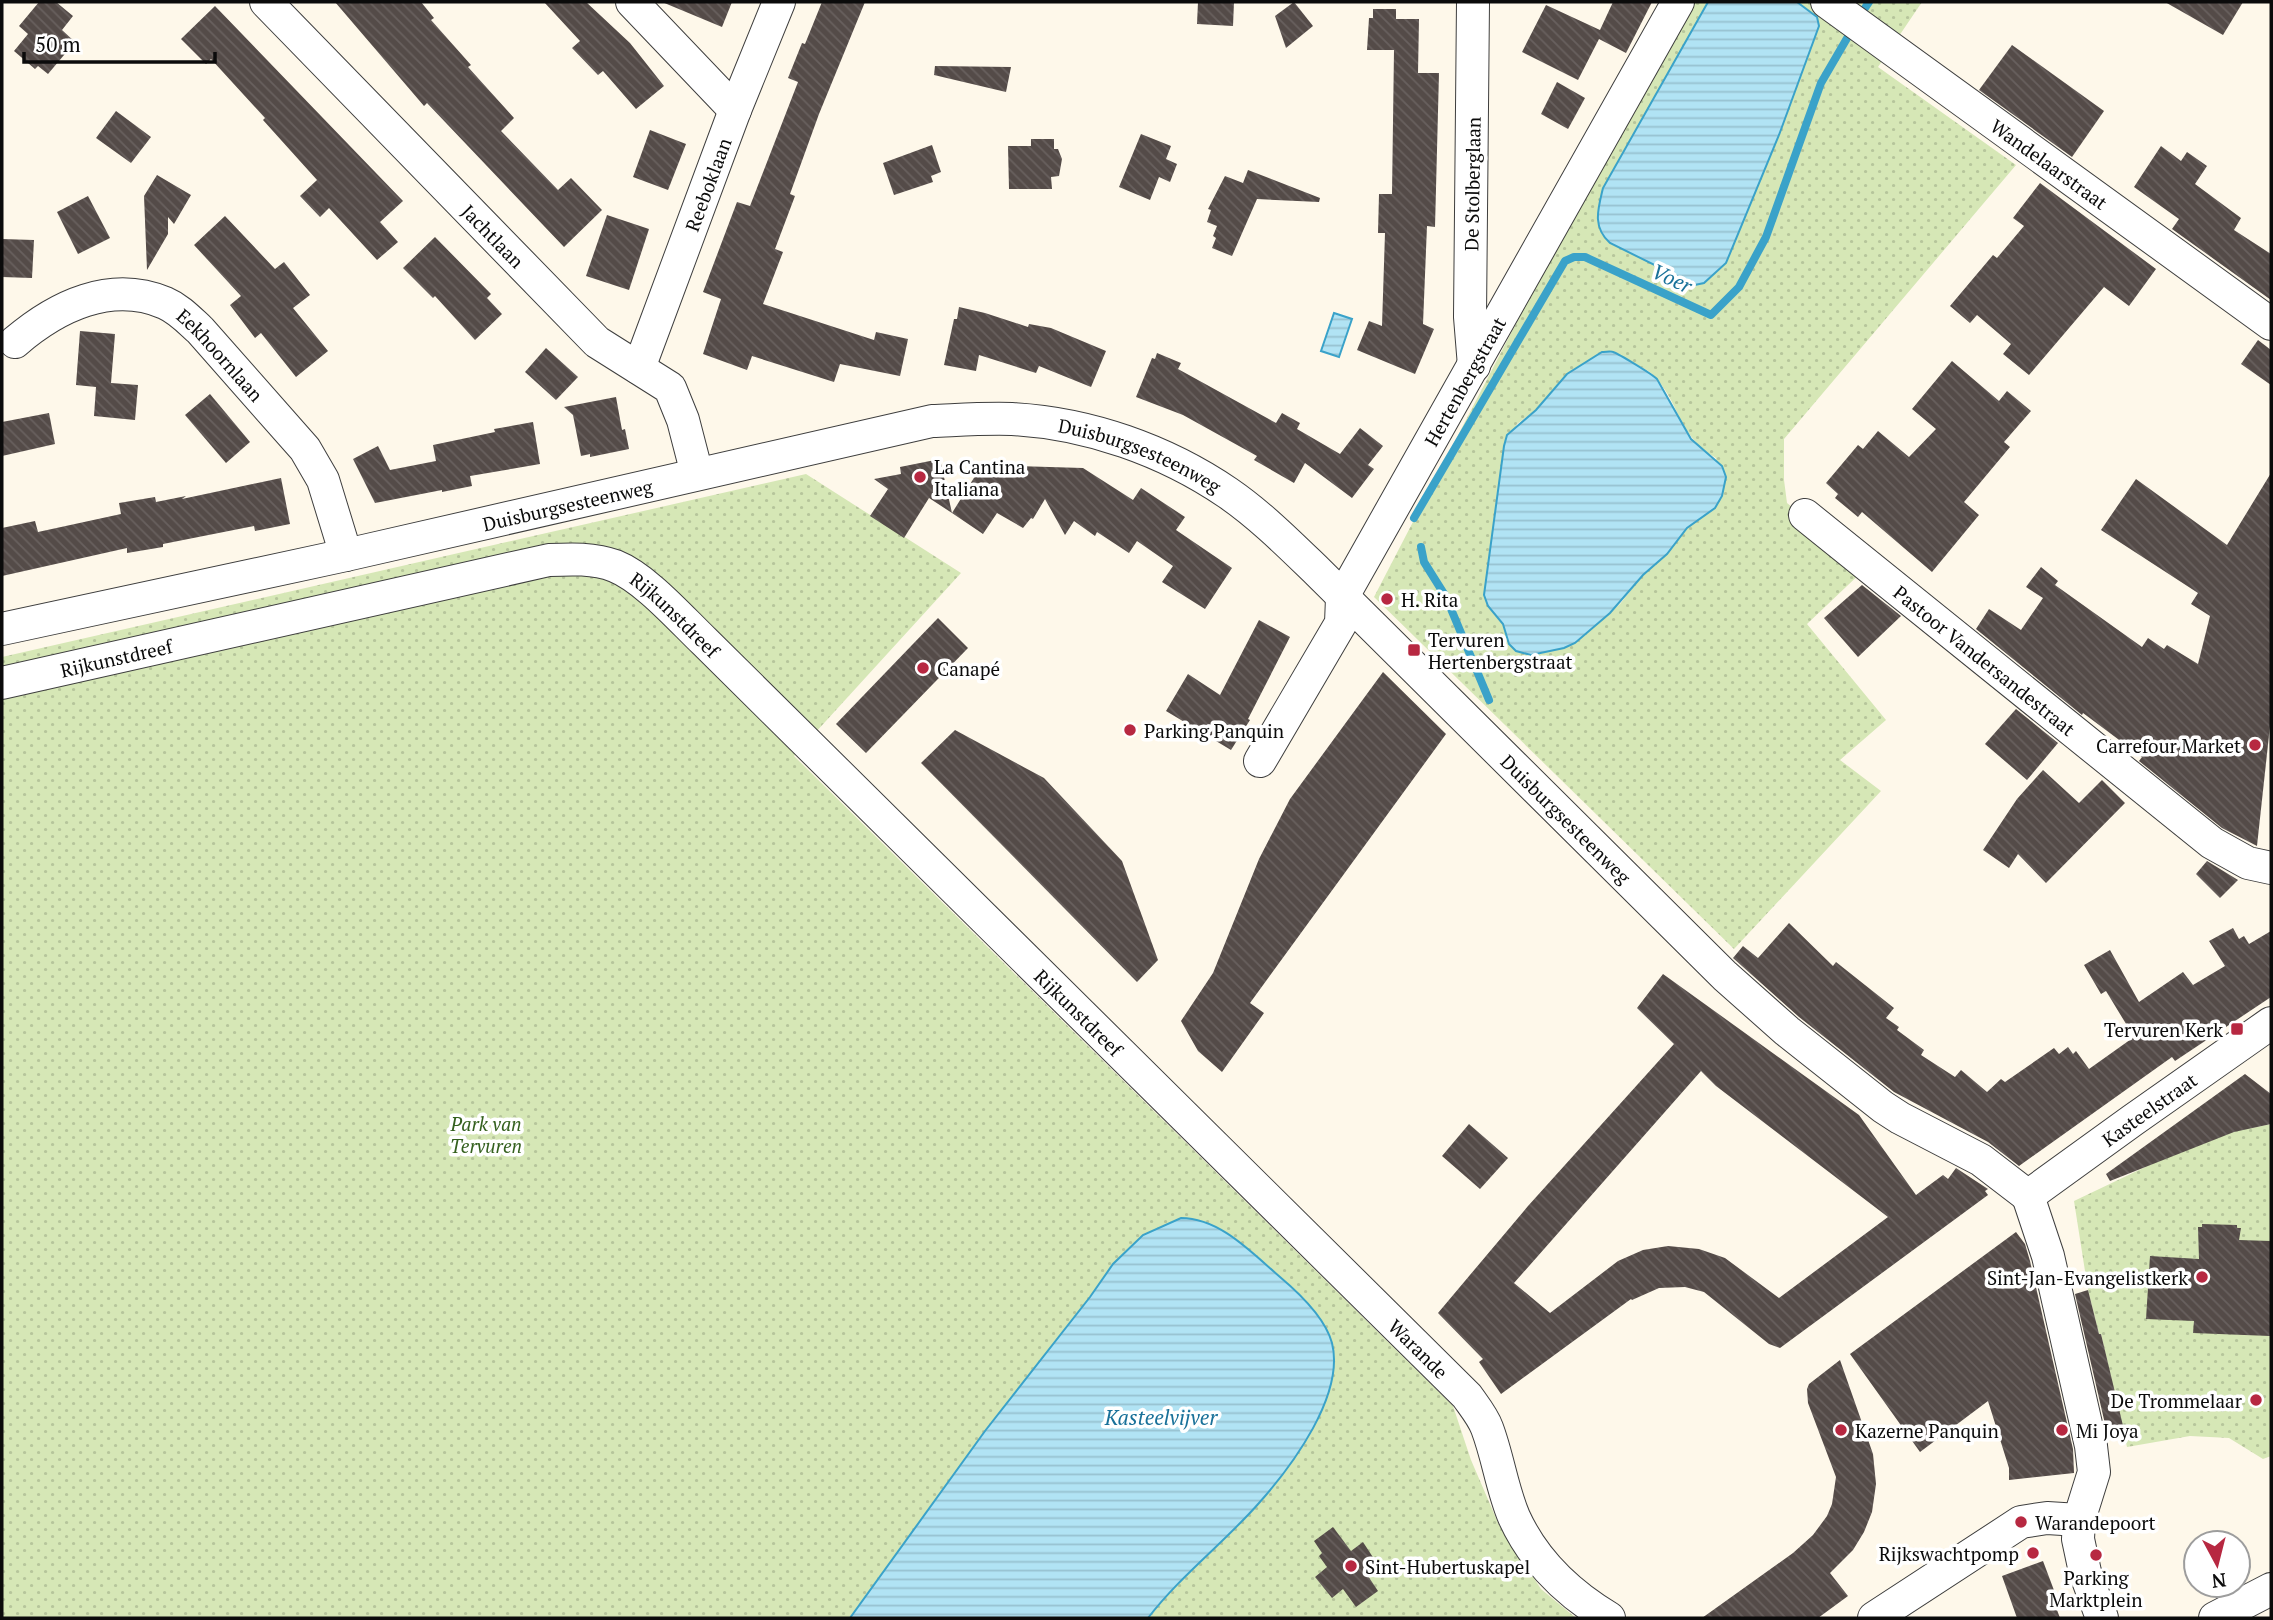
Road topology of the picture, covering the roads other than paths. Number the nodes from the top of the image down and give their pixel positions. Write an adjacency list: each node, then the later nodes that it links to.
1 (266, 2): 11 (street, Jachtlaan)
2 (632, 2): 7 (street)
3 (779, 2): 7 (street, Reeboklaan)
4 (1473, 2): 10 (street, De Stolberglaan)
5 (1678, 2): 10 (street, Hertenbergstraat)
6 (1846, 15): 8 (street, Wandelaarstraat)
7 (735, 110): 11 (street, Reeboklaan)
8 (2271, 324)
9 (15, 342): 14 (street, Eekhoornlaan)
10 (1474, 366): 15 (street, Hertenbergstraat)
11 (639, 368): 12 (street, Jachtlaan)
12 (697, 474): 14 (street, Duisburgsesteenweg); 15 (street, Duisburgsesteenweg)
13 (1805, 515): 19 (street, Pastoor Vandersandestraat)
14 (346, 555): 16 (street, Duisburgsesteenweg)
15 (1342, 598): 18 (street, Hertenbergstraat); 22 (street, Duisburgsesteenweg)
16 (2, 629)
17 (2, 683): 21 (street, Rijkunstdreef)
18 (1260, 761)
19 (2271, 868)
20 (2271, 1023): 22 (street, Kasteelstraat)
21 (1176, 1109): 25 (street, Warande)
22 (2028, 1196): 23 (street)
23 (2079, 1520): 26 (street); 27 (street)
24 (2271, 1589): 28 (street)
25 (1609, 1618)
26 (1874, 1618)
27 (2102, 1618)
28 (2215, 1618)

